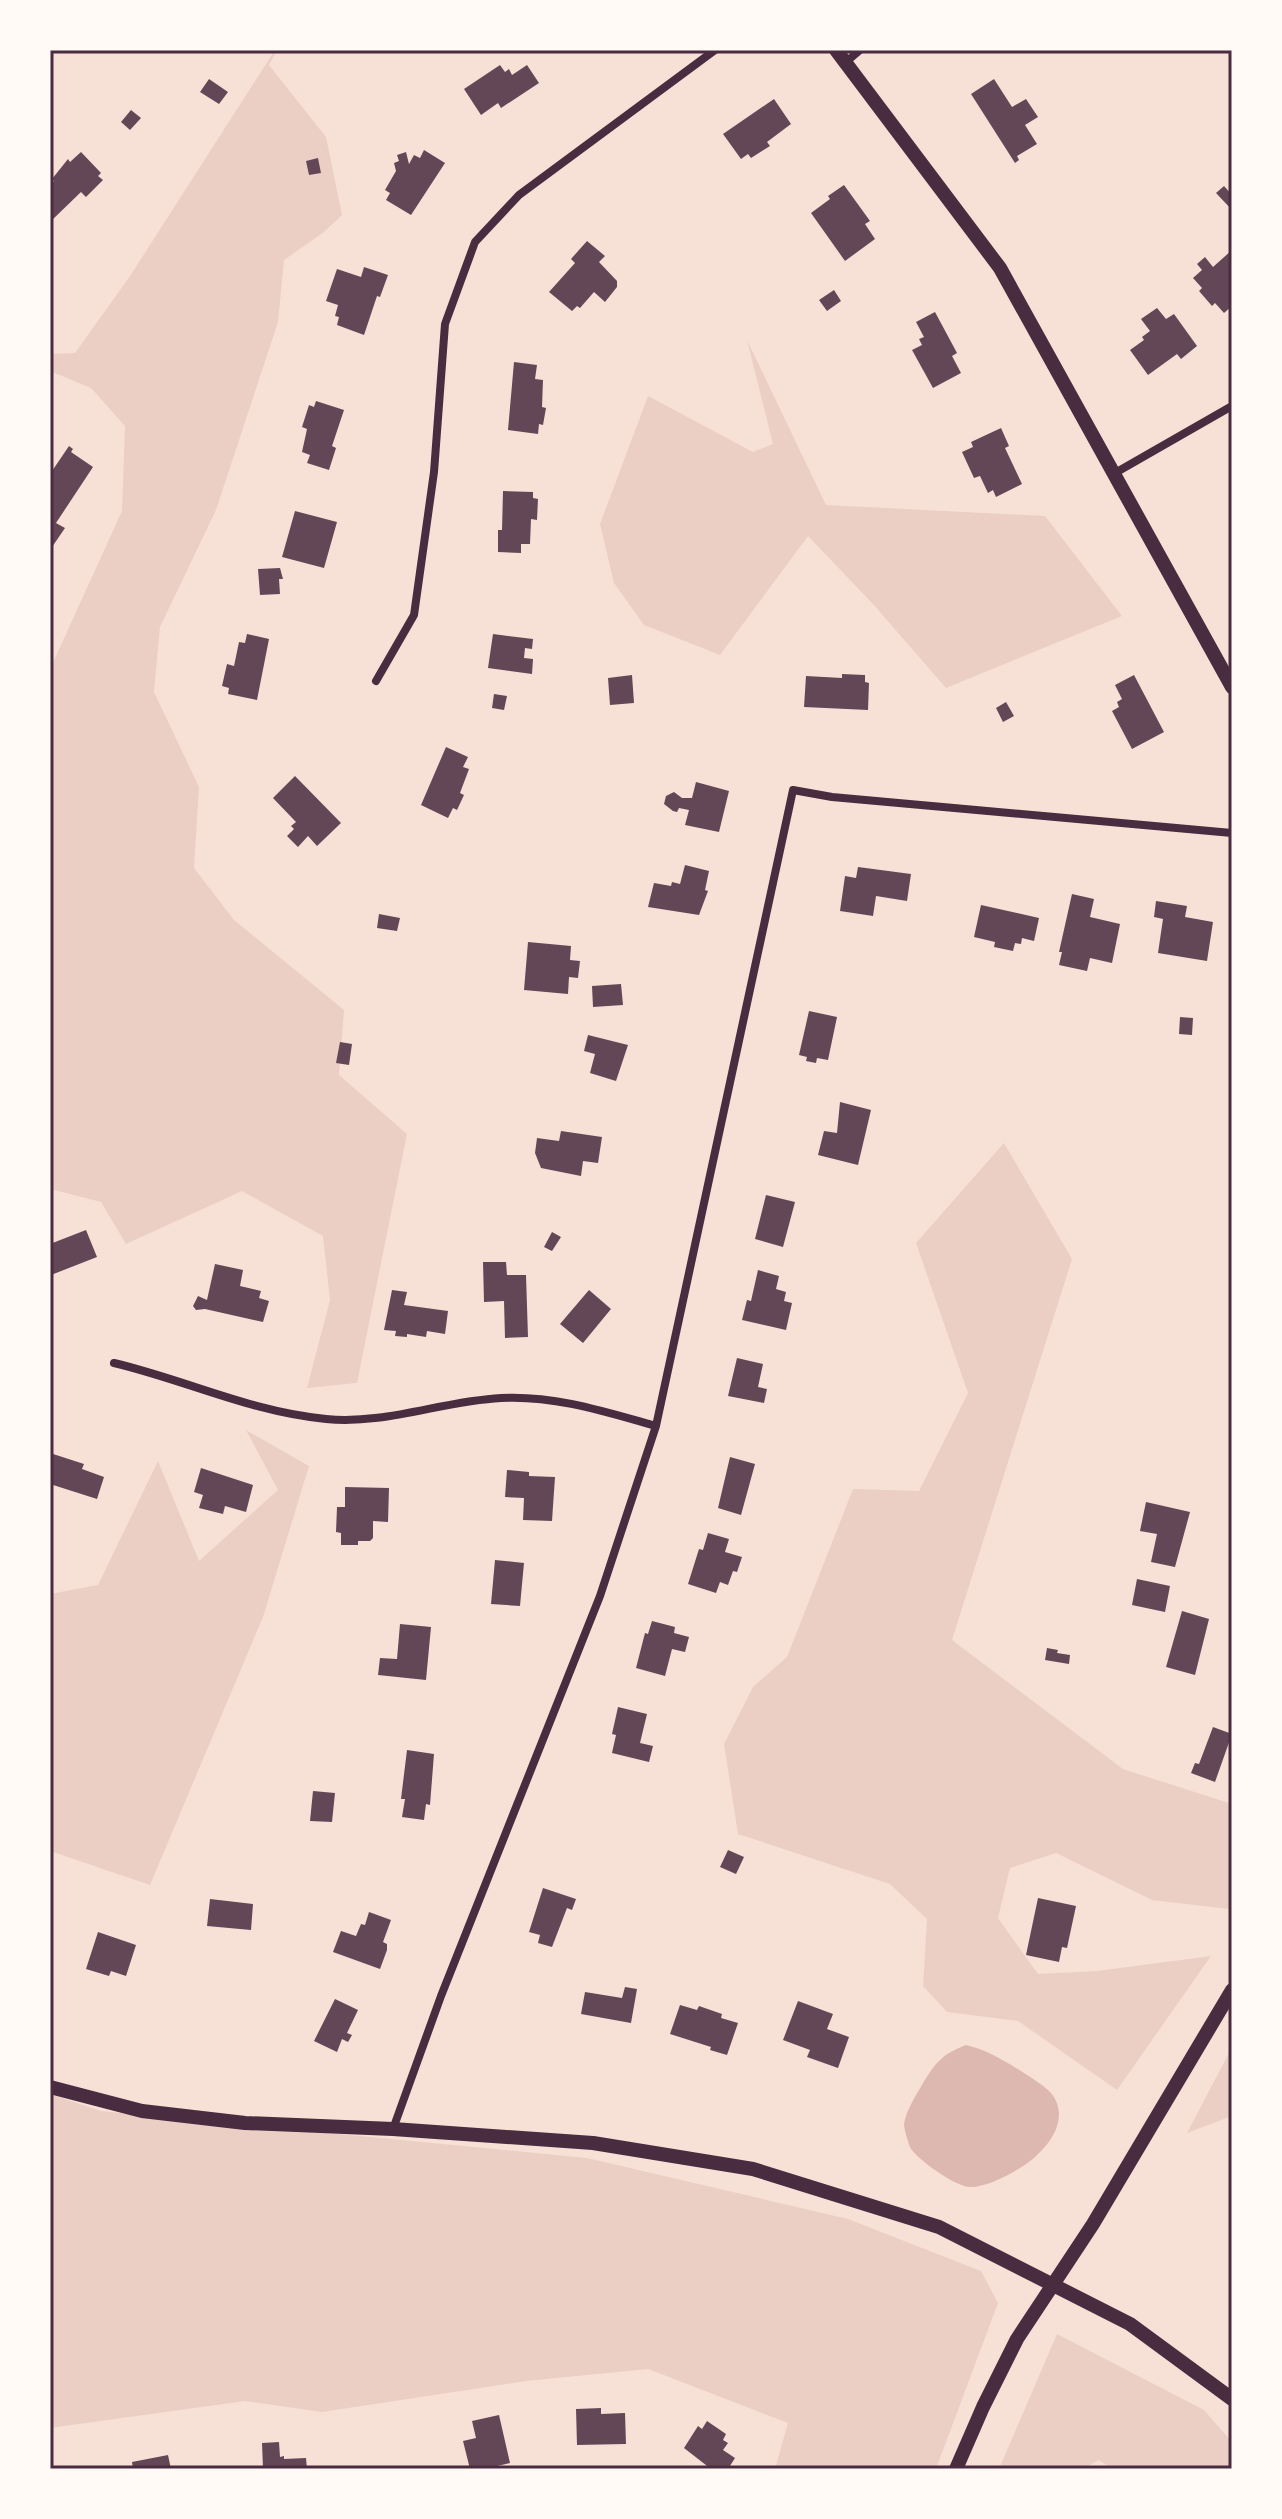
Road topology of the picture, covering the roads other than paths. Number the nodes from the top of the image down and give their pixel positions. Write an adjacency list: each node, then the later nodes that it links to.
1 (715, 50): 7 (street)
2 (836, 50): 4 (main road)
3 (860, 50): 4 (street)
4 (846, 62): 6 (main road)
5 (1232, 406): 6 (street)
6 (1115, 473): 8 (main road)
7 (376, 681)
8 (1232, 687)
9 (1232, 833): 11 (street)
10 (114, 1363): 11 (street)
11 (656, 1426): 14 (street)
12 (1232, 1990): 15 (main road)
13 (50, 2087): 14 (main road)
14 (393, 2129): 15 (main road)
15 (1053, 2285): 16 (main road); 17 (main road)
16 (1232, 2399)
17 (956, 2469)

